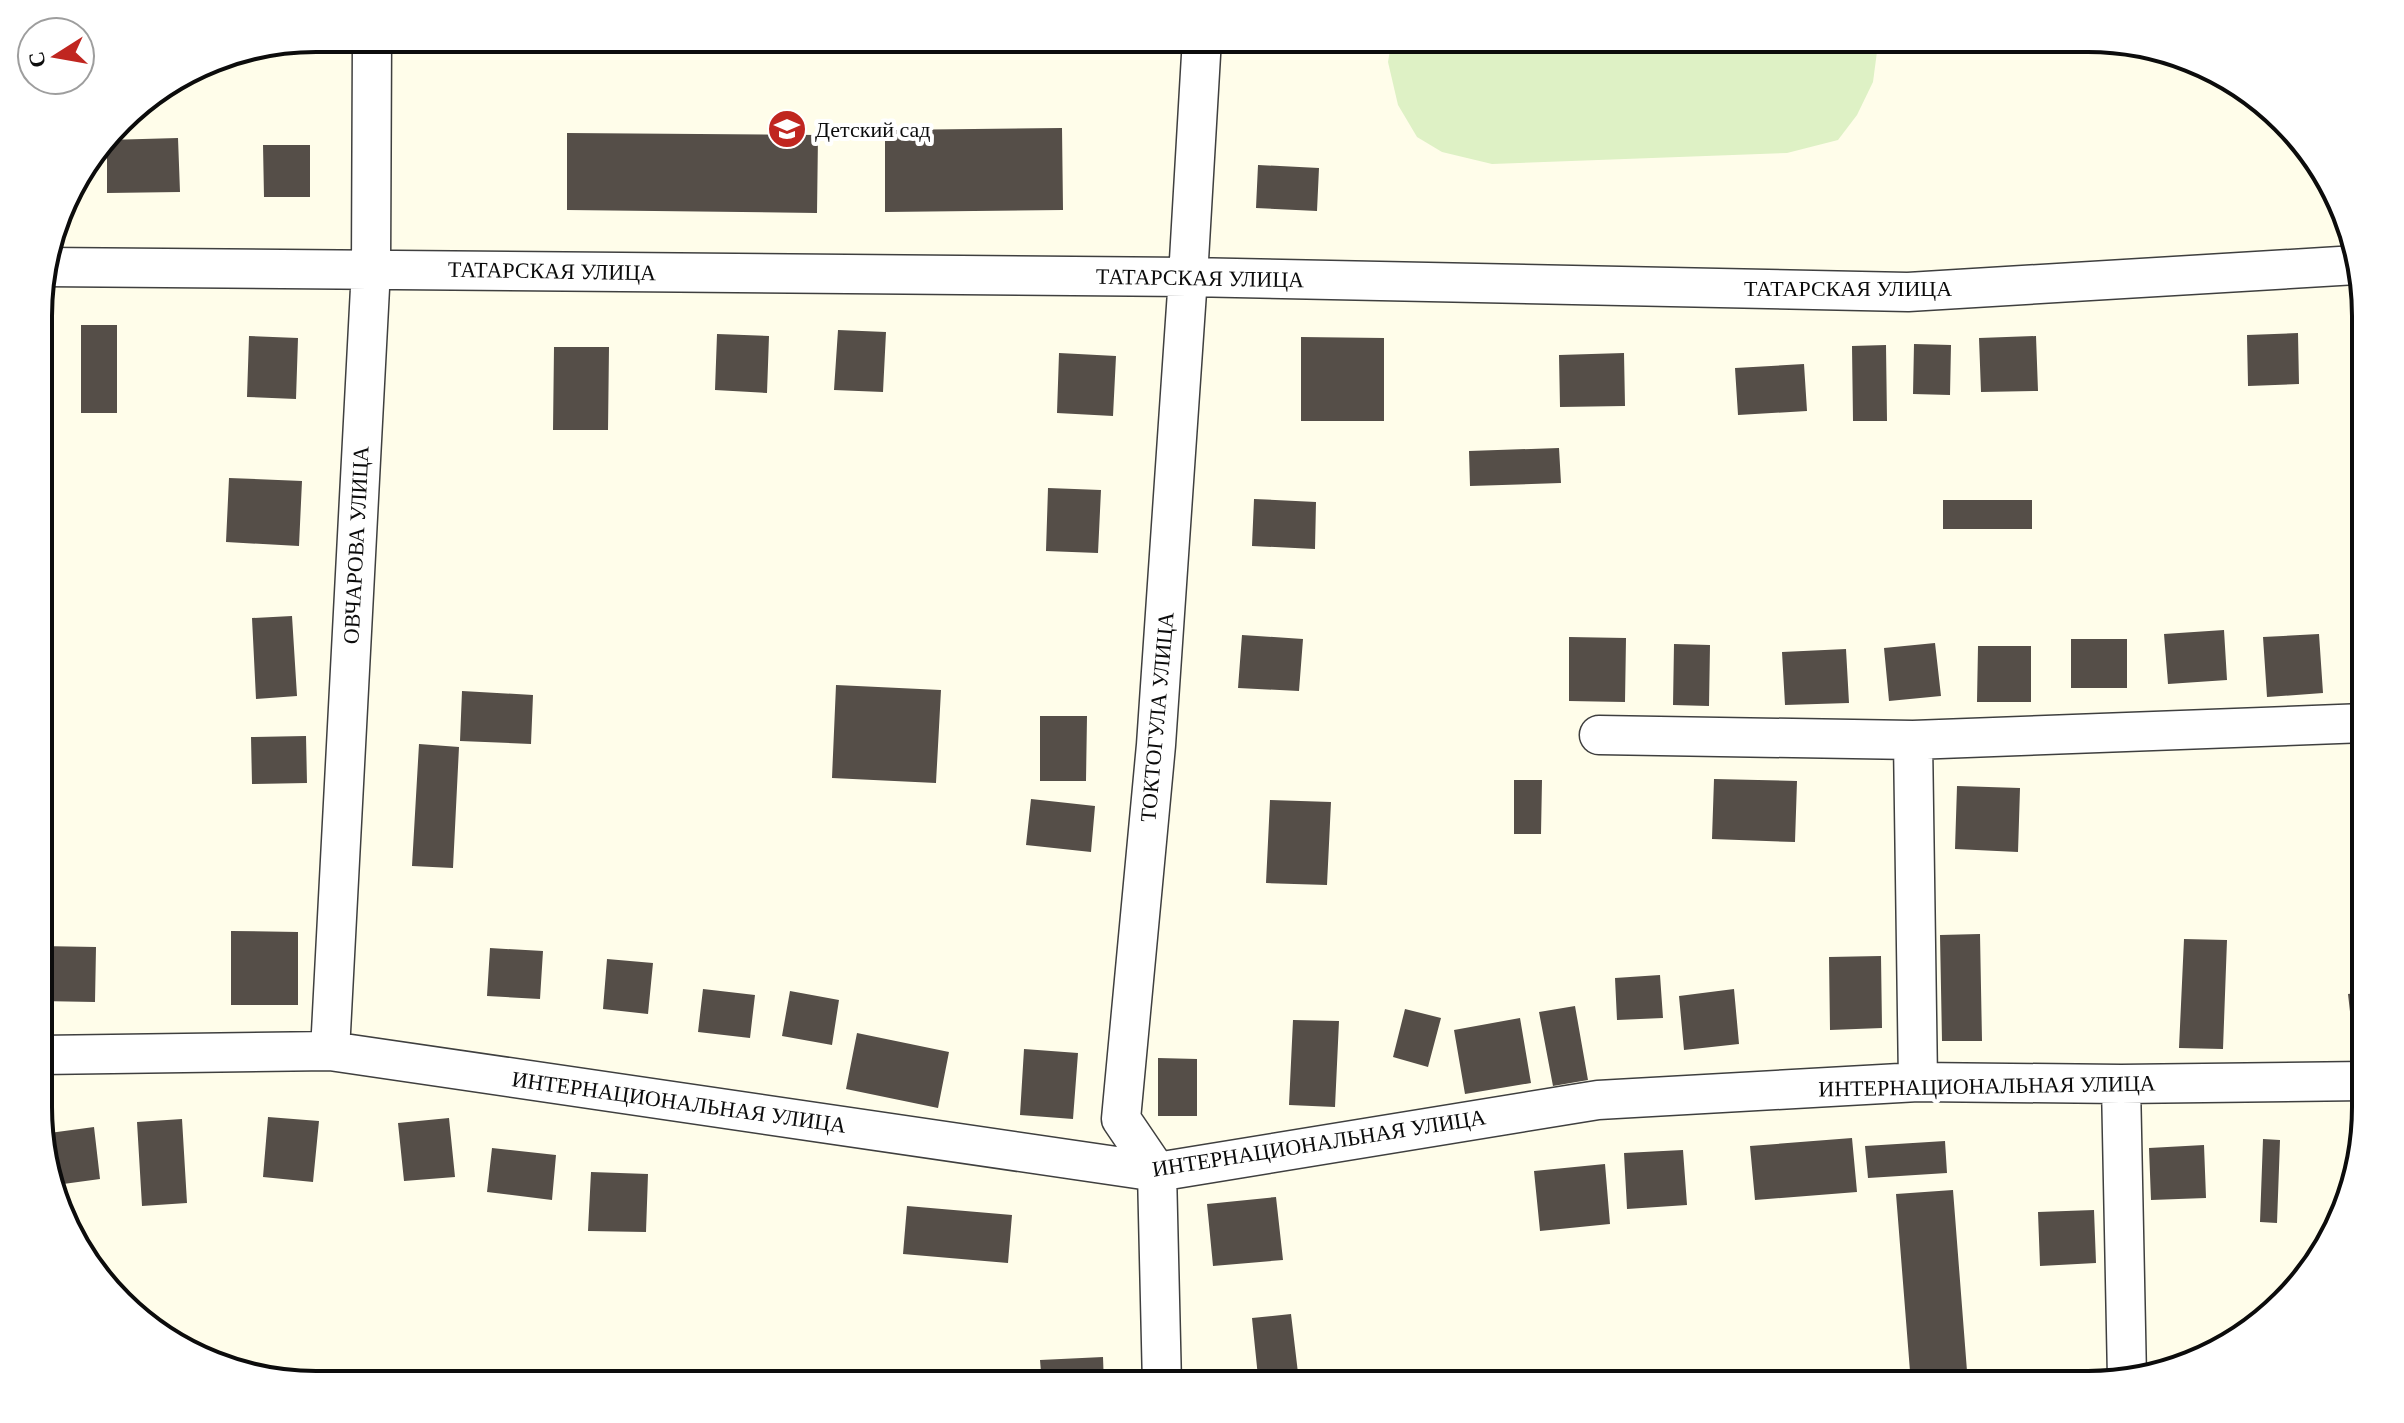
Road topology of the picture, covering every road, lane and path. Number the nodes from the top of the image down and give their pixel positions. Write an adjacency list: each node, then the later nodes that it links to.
1 (1201, 52): 6 (street, ТОКТОГУЛА УЛИЦА)
2 (372, 53): 5 (street, ОВЧАРОВА УЛИЦА)
3 (2347, 266): 6 (street, ТАТАРСКАЯ УЛИЦА)
4 (57, 267): 5 (street, ТАТАРСКАЯ УЛИЦА)
5 (371, 269): 6 (street, ТАТАРСКАЯ УЛИЦА); 10 (street, ОВЧАРОВА УЛИЦА)
6 (1188, 277): 15 (street, ТОКТОГУЛА УЛИЦА)
7 (2351, 724): 9 (street)
8 (1599, 735): 9 (street)
9 (1913, 740): 13 (street)
10 (330, 1051): 11 (street, ИНТЕРНАЦИОНАЛЬНАЯ УЛИЦА); 15 (street, ИНТЕРНАЦИОНАЛЬНАЯ УЛИЦА)
11 (52, 1055)
12 (2351, 1081): 14 (street, ИНТЕРНАЦИОНАЛЬНАЯ УЛИЦА)
13 (1918, 1082): 14 (street, ИНТЕРНАЦИОНАЛЬНАЯ УЛИЦА); 15 (street, ИНТЕРНАЦИОНАЛЬНАЯ УЛИЦА)
14 (2121, 1084): 16 (street)
15 (1157, 1172): 17 (street)
16 (2127, 1368)
17 (1162, 1371)

